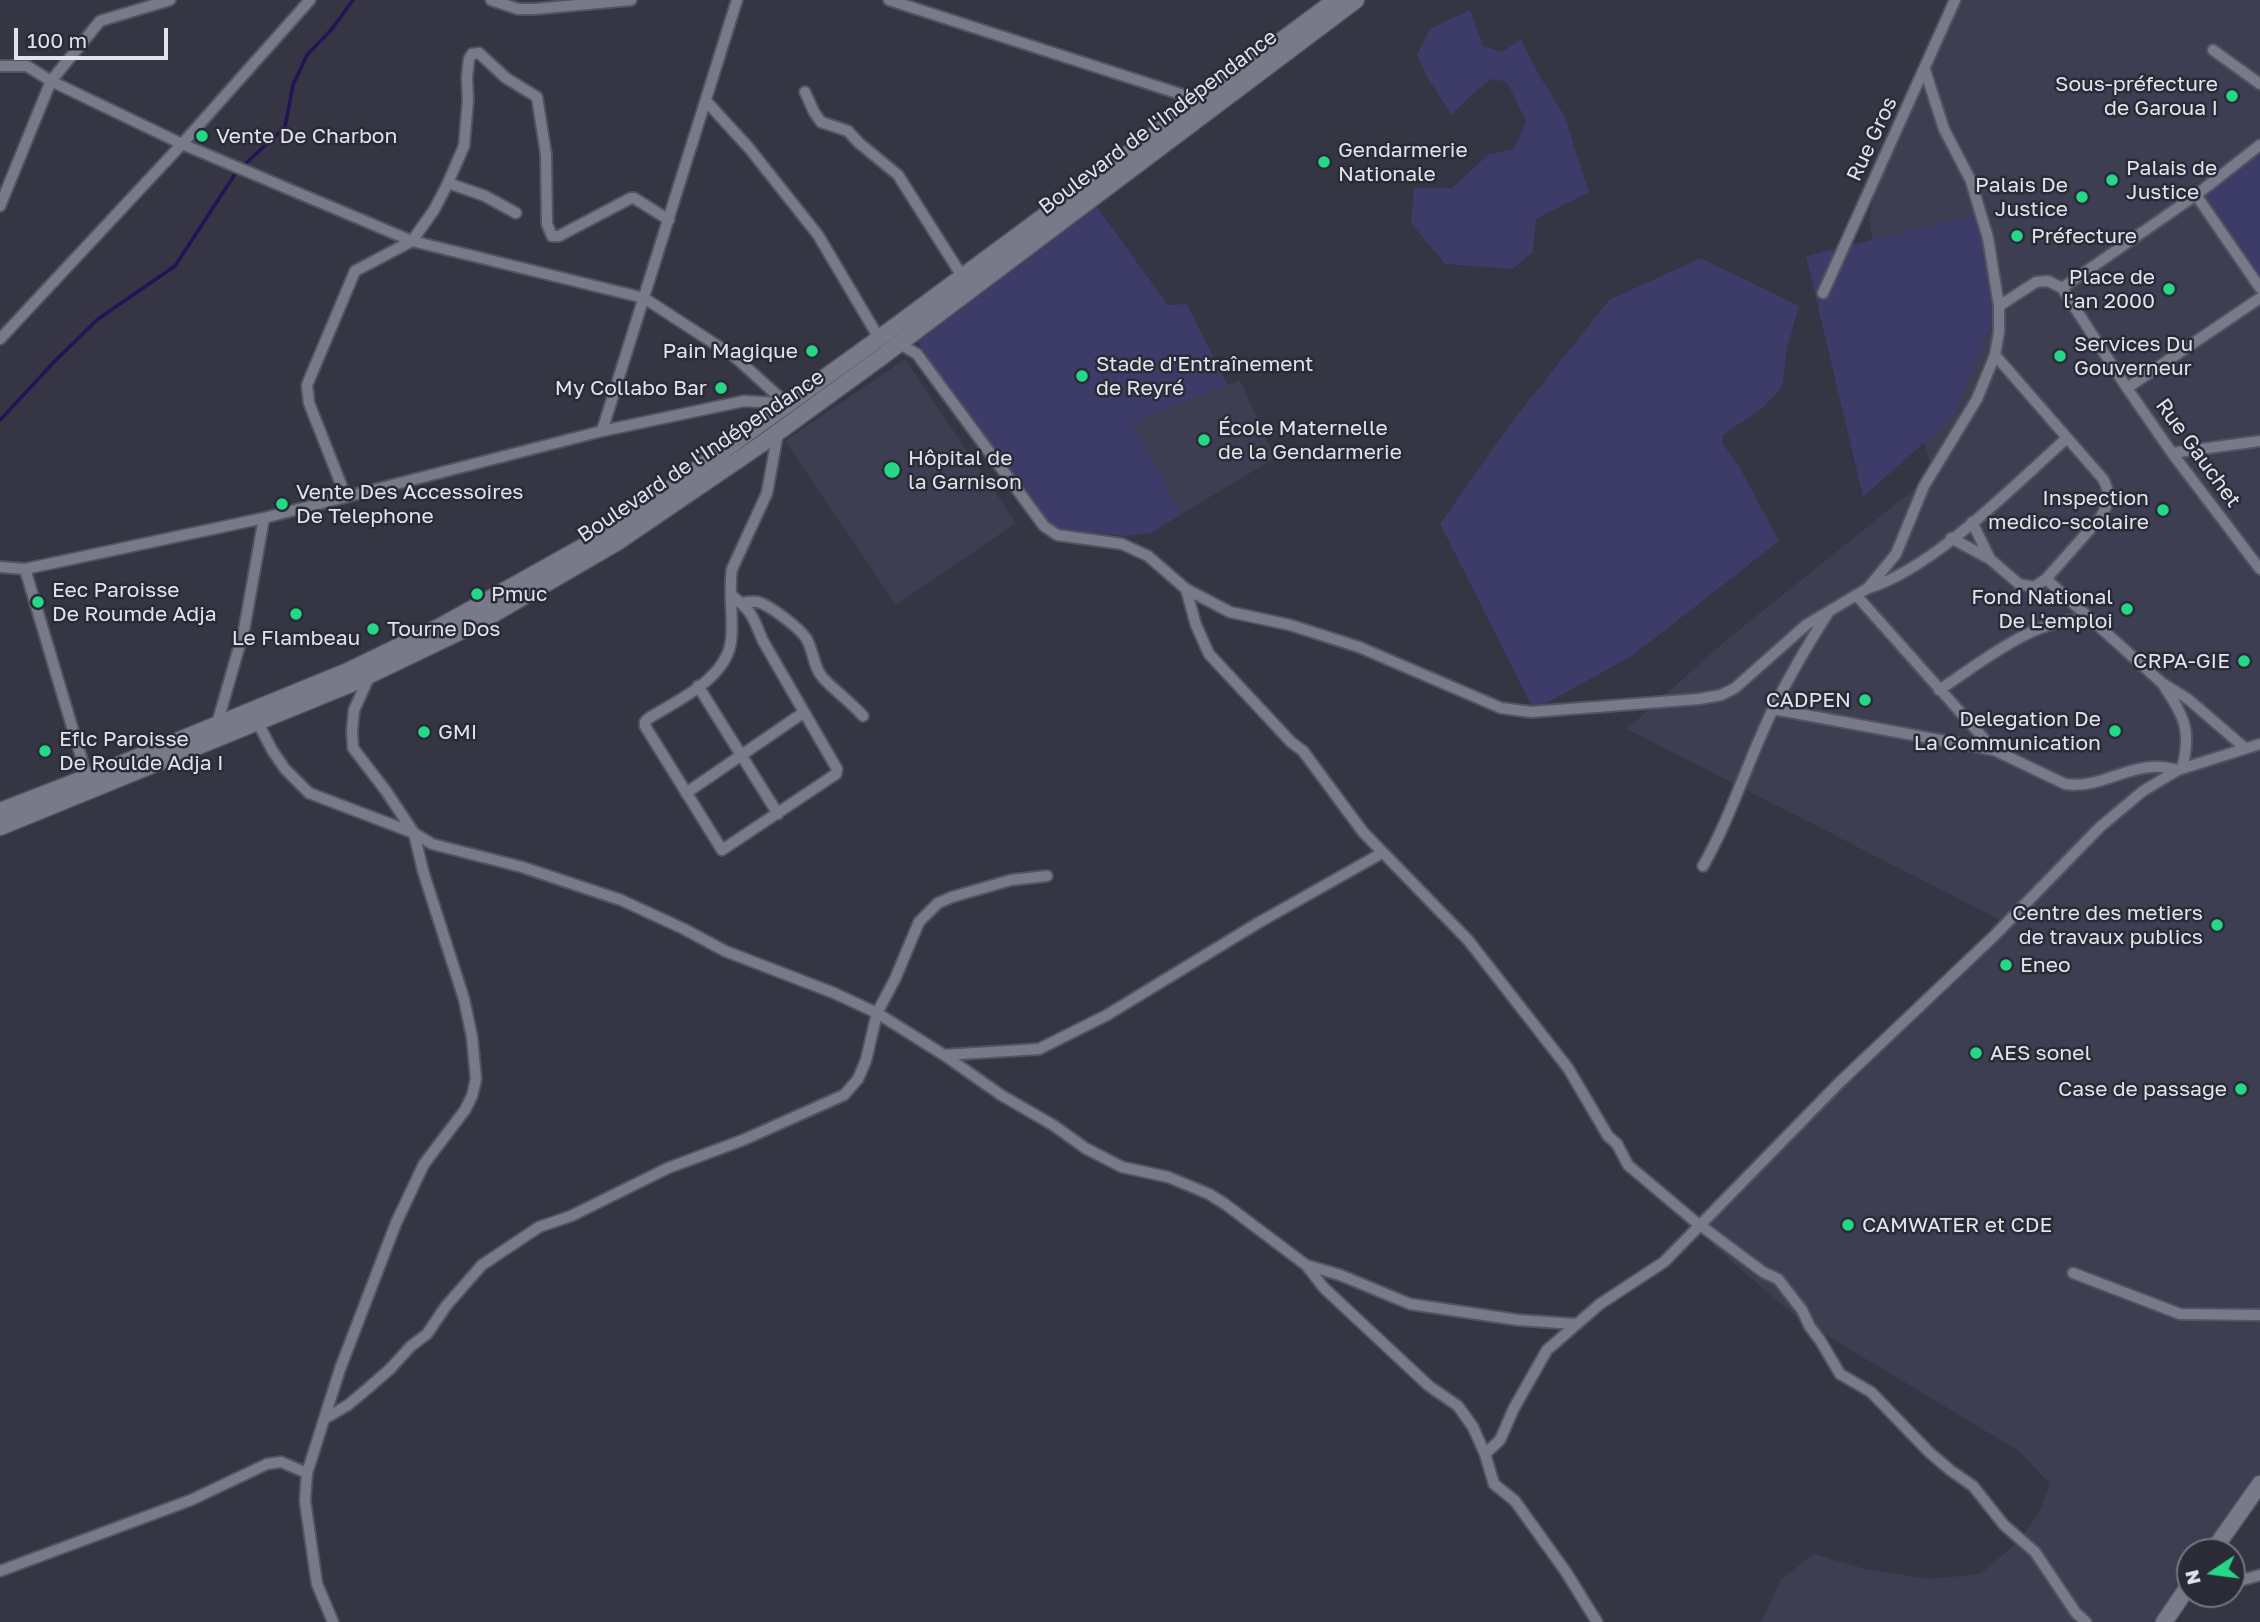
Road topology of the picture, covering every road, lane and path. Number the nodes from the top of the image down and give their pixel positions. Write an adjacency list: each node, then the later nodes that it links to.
1 (170, 0): 13 (street)
2 (310, 0): 18 (street)
3 (491, 0): 4 (street)
4 (631, 0)
5 (737, 0): 17 (street)
6 (890, 0): 16 (street)
7 (1335, 0): 16 (main road, Boulevard de l'Indépendance)
8 (1356, 0): 35 (main road, Boulevard de l'Indépendance)
9 (1955, 0): 12 (street, Rue Gros)
10 (2213, 50): 14 (street)
11 (0, 66): 13 (street)
12 (1925, 70): 29 (street, Rue Gros); 32 (street)
13 (51, 81): 18 (street); 22 (street)
14 (2260, 84)
15 (805, 92): 26 (street)
16 (1199, 100): 26 (main road, Boulevard de l'Indépendance)
17 (706, 101): 24 (street); 33 (street)
18 (182, 145): 25 (street); 34 (street)
19 (2260, 145): 21 (street)
20 (448, 183): 23 (street); 24 (street); 25 (street)
21 (2196, 195): 27 (street); 28 (street)
22 (0, 206)
23 (516, 213)
24 (669, 220): 30 (street)
25 (412, 241): 30 (street); 44 (street)
26 (962, 276): 33 (main road, Boulevard de l'Indépendance)
27 (2062, 288): 32 (street); 37 (street, Rue Gauchet)
28 (2260, 288)
29 (1823, 293)
30 (644, 298): 38 (street); 39 (street)
31 (2260, 298): 37 (street)
32 (1999, 306): 36 (street)
33 (879, 338): 38 (main road, Boulevard de l'Indépendance)
34 (0, 340)
35 (898, 343): 40 (main road, Boulevard de l'Indépendance); 54 (street)
36 (1995, 355): 41 (street); 53 (street)
37 (2127, 388): 43 (street, Rue Gauchet)
38 (785, 406): 39 (street); 68 (main road, Boulevard de l'Indépendance)
39 (602, 431): 44 (street)
40 (778, 432): 55 (street); 60 (main road, Boulevard de l'Indépendance)
41 (2066, 439): 46 (street); 52 (street)
42 (2260, 441): 43 (street)
43 (2172, 453): 51 (street, Rue Gauchet)
44 (346, 497): 45 (street)
45 (264, 518): 50 (street); 68 (street)
46 (1972, 522): 47 (street); 48 (street)
47 (1951, 538): 48 (street); 53 (street)
48 (1990, 559): 52 (street)
49 (0, 567): 50 (street)
50 (25, 569): 74 (street)
51 (2260, 569)
52 (2046, 579): 59 (street)
53 (1868, 588): 56 (street)
54 (1186, 589): 58 (street); 80 (street)
55 (731, 595): 57 (street); 62 (street)
56 (1856, 595): 58 (street); 63 (street)
57 (742, 603): 65 (street); 66 (street)
58 (1832, 608): 64 (street)
59 (2095, 623): 61 (street); 63 (street)
60 (370, 675): 67 (main road, Boulevard de l'Indépendance); 79 (street)
61 (2162, 683): 70 (street); 73 (street)
62 (698, 686): 72 (street); 75 (street)
63 (1939, 690): 71 (street)
64 (1773, 709): 71 (street); 81 (street)
65 (803, 713): 72 (street); 77 (street)
66 (863, 716)
67 (258, 723): 78 (main road, Boulevard de l'Indépendance); 79 (street)
68 (218, 724): 74 (main road, Boulevard de l'Indépendance)
69 (2260, 744): 70 (street)
70 (2245, 748): 73 (street)
71 (1994, 750): 73 (street)
72 (741, 755): 75 (street); 77 (street)
73 (2180, 769): 85 (street)
74 (87, 778): 76 (main road, Boulevard de l'Indépendance)
75 (685, 793): 77 (street)
76 (0, 811)
77 (778, 814)
78 (0, 827)
79 (414, 833): 83 (street); 90 (street)
80 (1382, 853): 84 (street); 85 (street)
81 (1703, 866)
82 (1047, 876): 83 (street)
83 (877, 1013): 84 (street); 90 (street)
84 (944, 1055): 86 (street)
85 (1699, 1224): 89 (street); 99 (street)
86 (1306, 1265): 89 (street); 91 (street)
87 (2073, 1273): 88 (street)
88 (2260, 1315)
89 (1575, 1324): 91 (street)
90 (324, 1419): 92 (street)
91 (1485, 1454): 98 (street)
92 (307, 1473): 95 (street); 97 (street)
93 (2260, 1484): 94 (main road)
94 (2222, 1538)
95 (0, 1571)
96 (2176, 1605): 100 (main road)
97 (331, 1621)
98 (1597, 1622)
99 (2086, 1622)
100 (2164, 1622)

